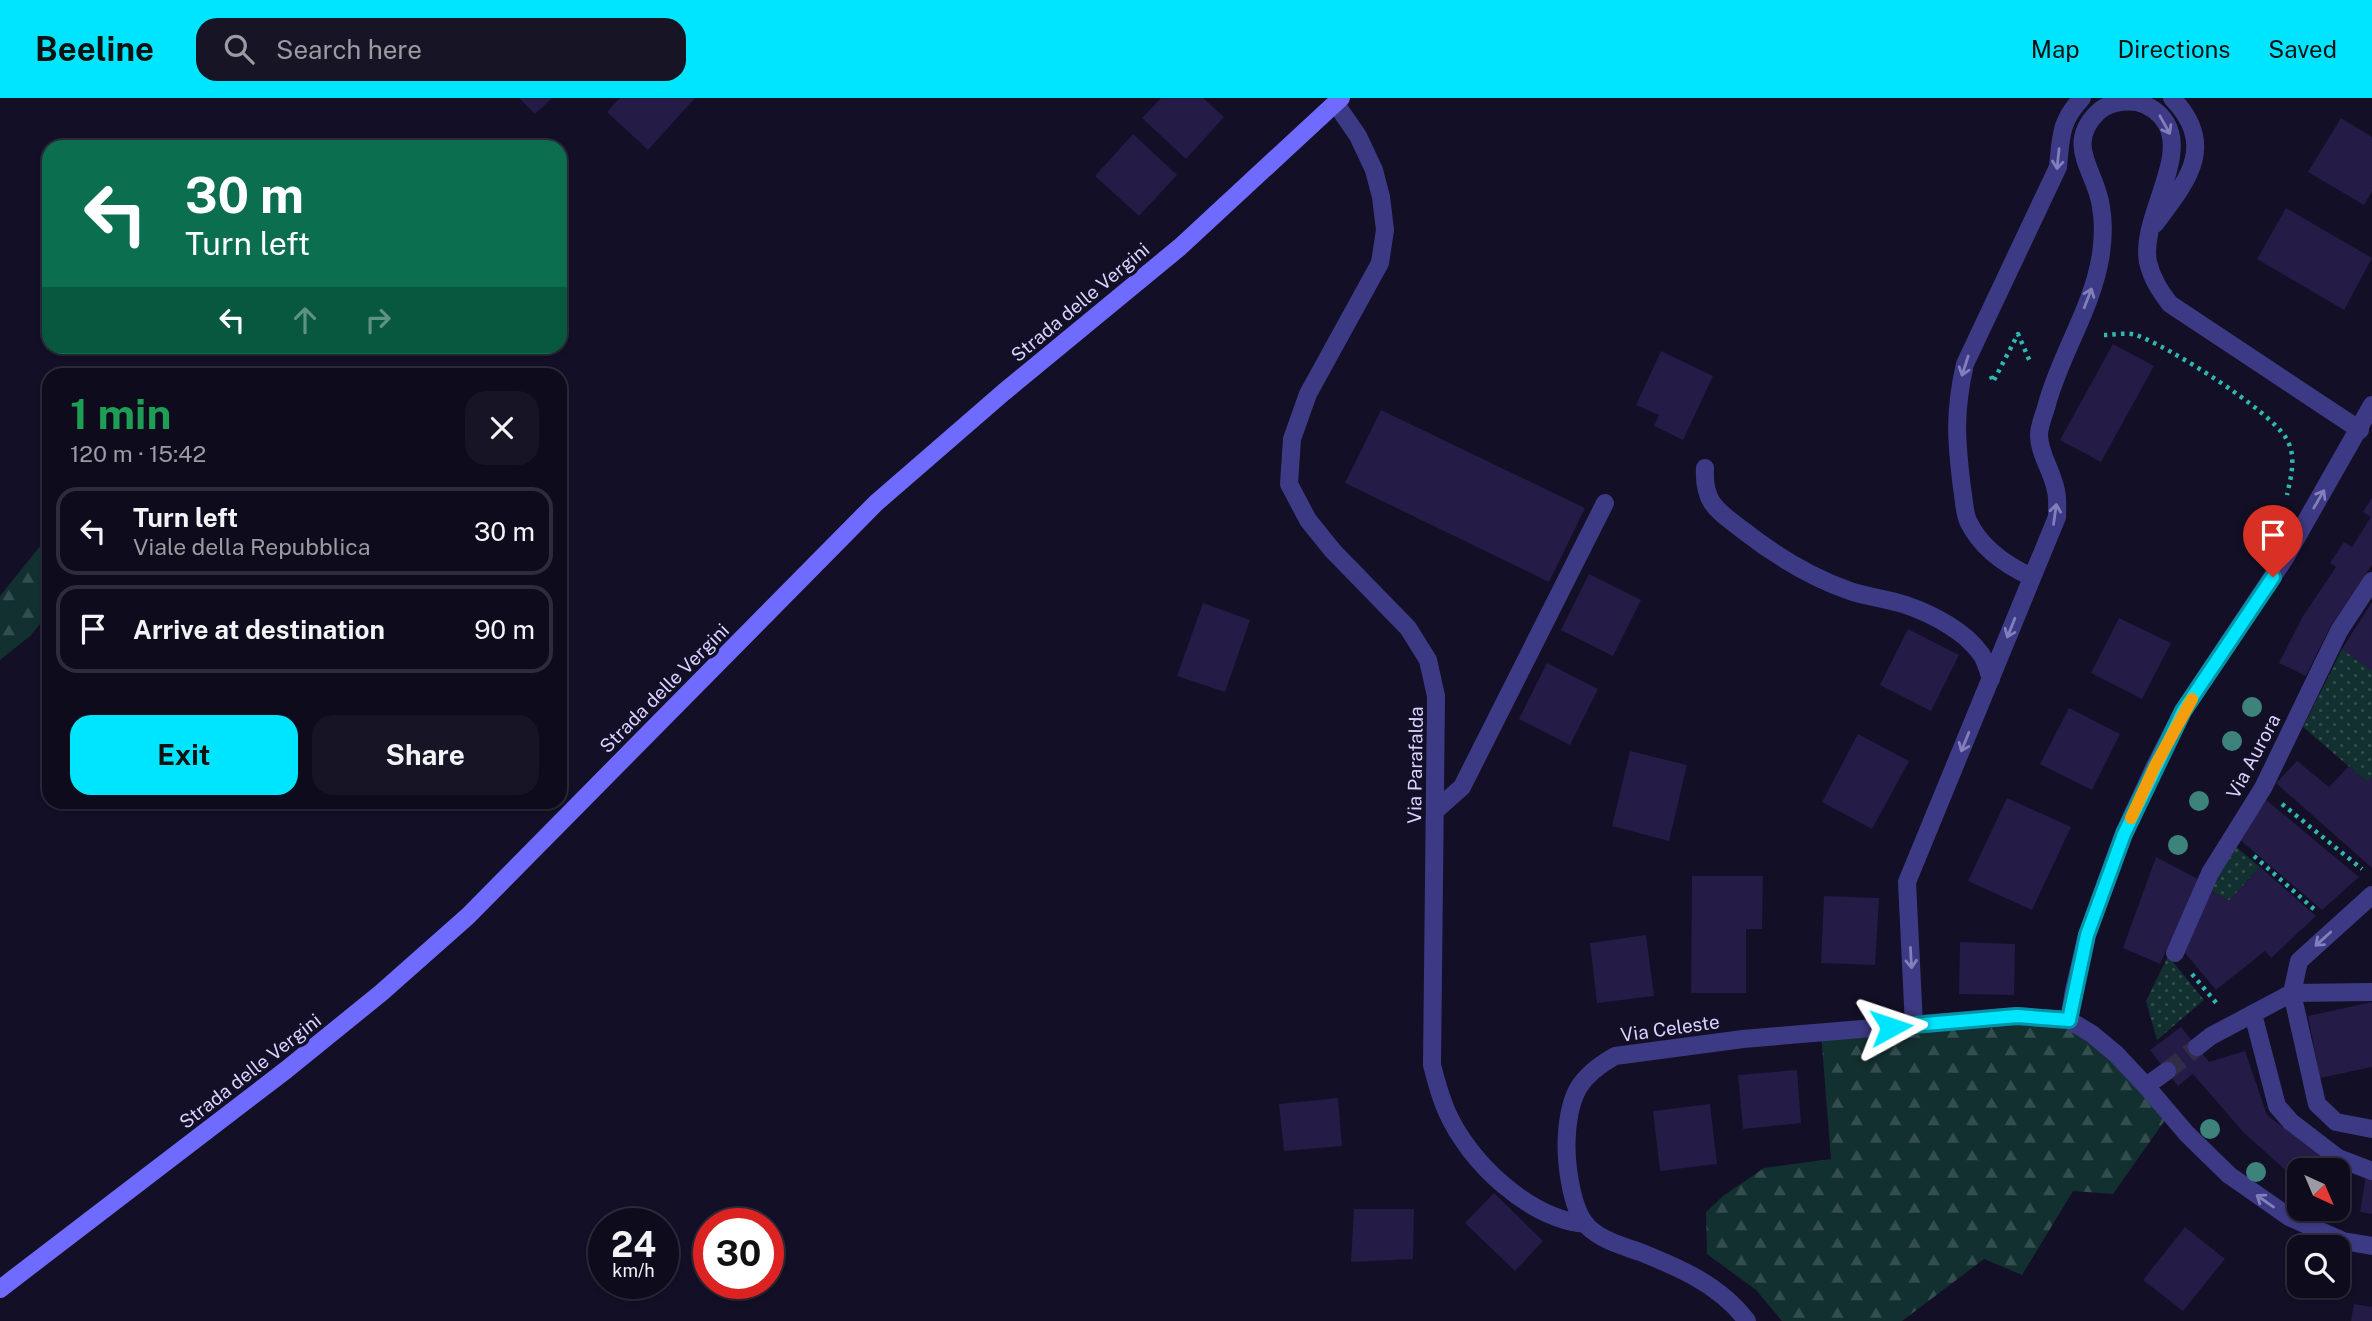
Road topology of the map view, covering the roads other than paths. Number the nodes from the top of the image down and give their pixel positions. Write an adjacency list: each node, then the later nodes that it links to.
1 (2082, 98): 9 (street, one-way to 9)
2 (2172, 98): 4 (street)
3 (1339, 101): 12 (street, Via Parafalda); 27 (main road, Strada delle Vergini)
4 (2149, 232): 6 (street); 9 (street, one-way to 4)
5 (2372, 405): 6 (street)
6 (2360, 430): 18 (street, one-way to 6)
7 (1705, 468): 11 (street)
8 (1605, 503): 12 (street)
9 (2032, 577): 11 (street, one-way to 11)
10 (2372, 581): 14 (street, Via Aurora)
11 (1991, 679): 19 (street, one-way to 19)
12 (1435, 811): 25 (street, Via Parafalda)
13 (2372, 895): 16 (street, one-way to 16)
14 (2175, 953)
15 (2372, 992): 16 (street)
16 (2292, 993): 17 (street); 23 (street)
17 (2253, 1014): 20 (street); 24 (street)
18 (2069, 1020): 19 (street, Via Celeste); 22 (street)
19 (1914, 1025): 25 (street, Via Celeste)
20 (2197, 1047)
21 (2167, 1071): 22 (street)
22 (2146, 1086): 26 (street, one-way to 22)
23 (2372, 1129)
24 (2372, 1171)
25 (1586, 1224): 28 (street)
26 (2372, 1246)
27 (0, 1289)
28 (1747, 1321)

